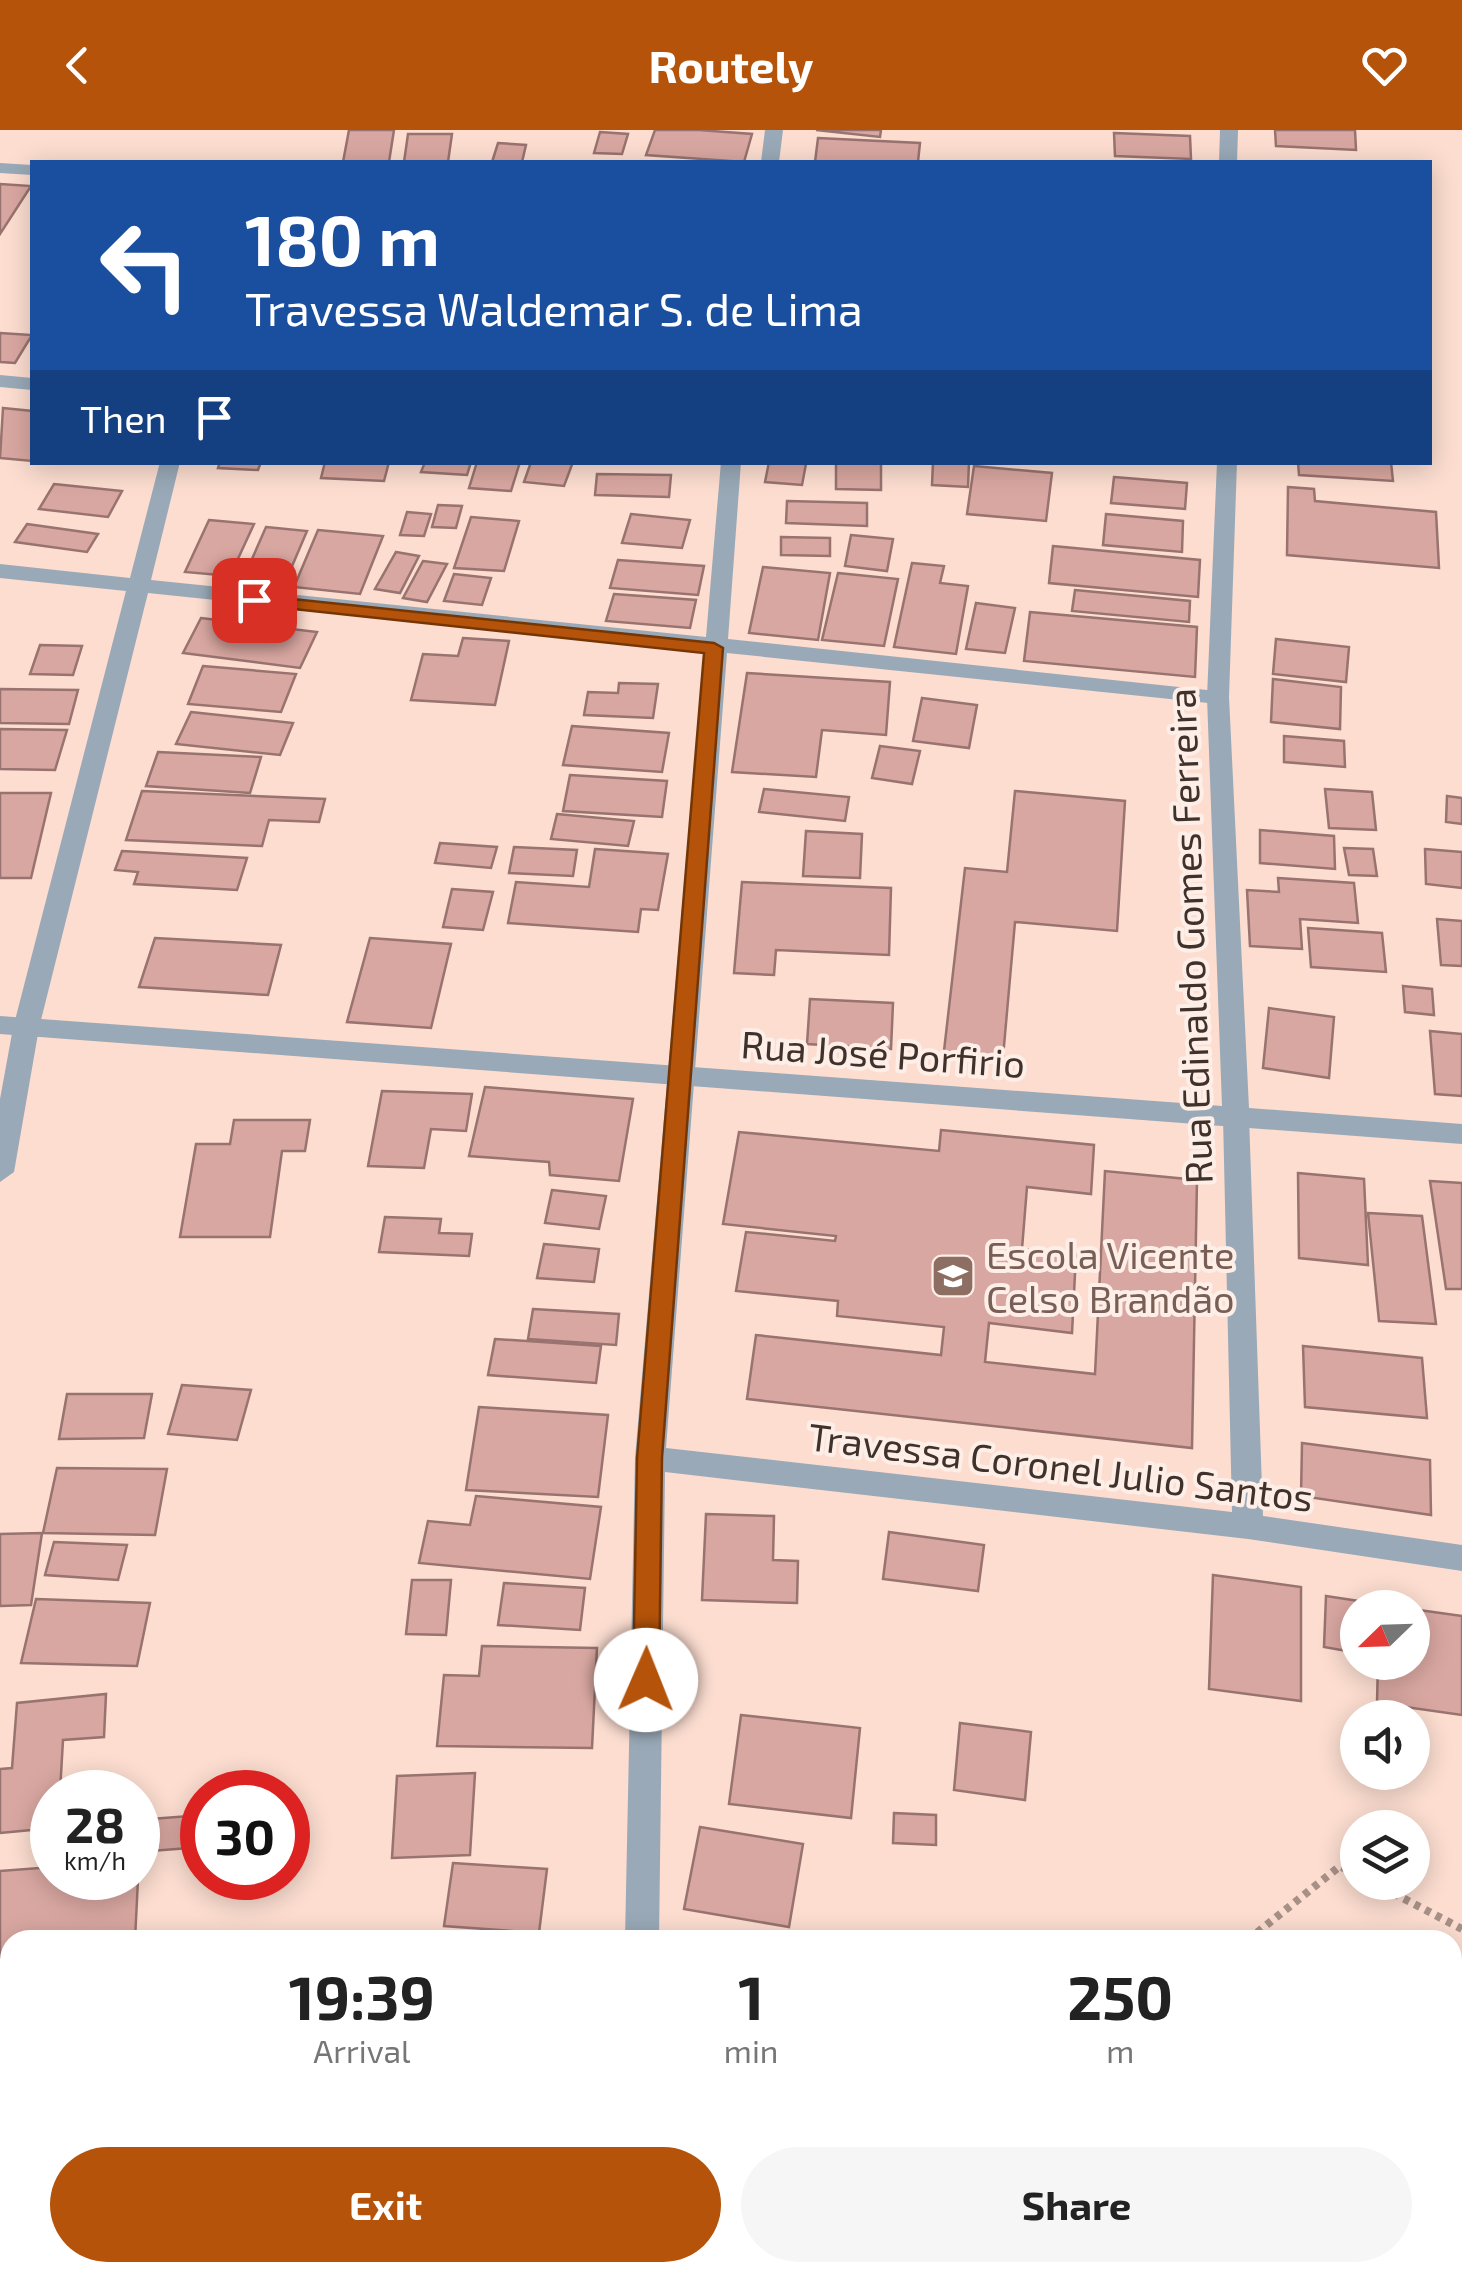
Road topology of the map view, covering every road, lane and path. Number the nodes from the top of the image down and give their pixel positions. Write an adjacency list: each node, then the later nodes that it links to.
1 (774, 130): 3 (street)
2 (1229, 130): 4 (street)
3 (770, 160)
4 (1228, 160)
5 (0, 168): 6 (street)
6 (30, 170)
7 (0, 381): 8 (street)
8 (30, 384)
9 (169, 465): 13 (street)
10 (730, 465): 14 (street)
11 (1227, 465): 15 (street, Rua Edinaldo Gomes Ferreira)
12 (0, 572): 13 (street)
13 (140, 588): 14 (street); 16 (street)
14 (714, 648): 15 (street); 17 (street)
15 (1218, 698): 18 (street, Rua Edinaldo Gomes Ferreira)
16 (13, 1026): 17 (street, Rua José Porfirio); 20 (street)
17 (682, 1076): 18 (street, Rua José Porfirio); 21 (street)
18 (1236, 1117): 19 (street, Rua José Porfirio); 22 (street, Rua Edinaldo Gomes Ferreira)
19 (1462, 1134)
20 (0, 1172)
21 (650, 1458): 22 (street, Travessa Coronel Julio Santos); 26 (street)
22 (1248, 1526): 23 (street, Travessa Coronel Julio Santos)
23 (1462, 1558)
24 (1340, 1866): 27 (path)
25 (1406, 1900): 28 (path)
26 (642, 1930)
27 (1260, 1930)
28 (1462, 1930)

